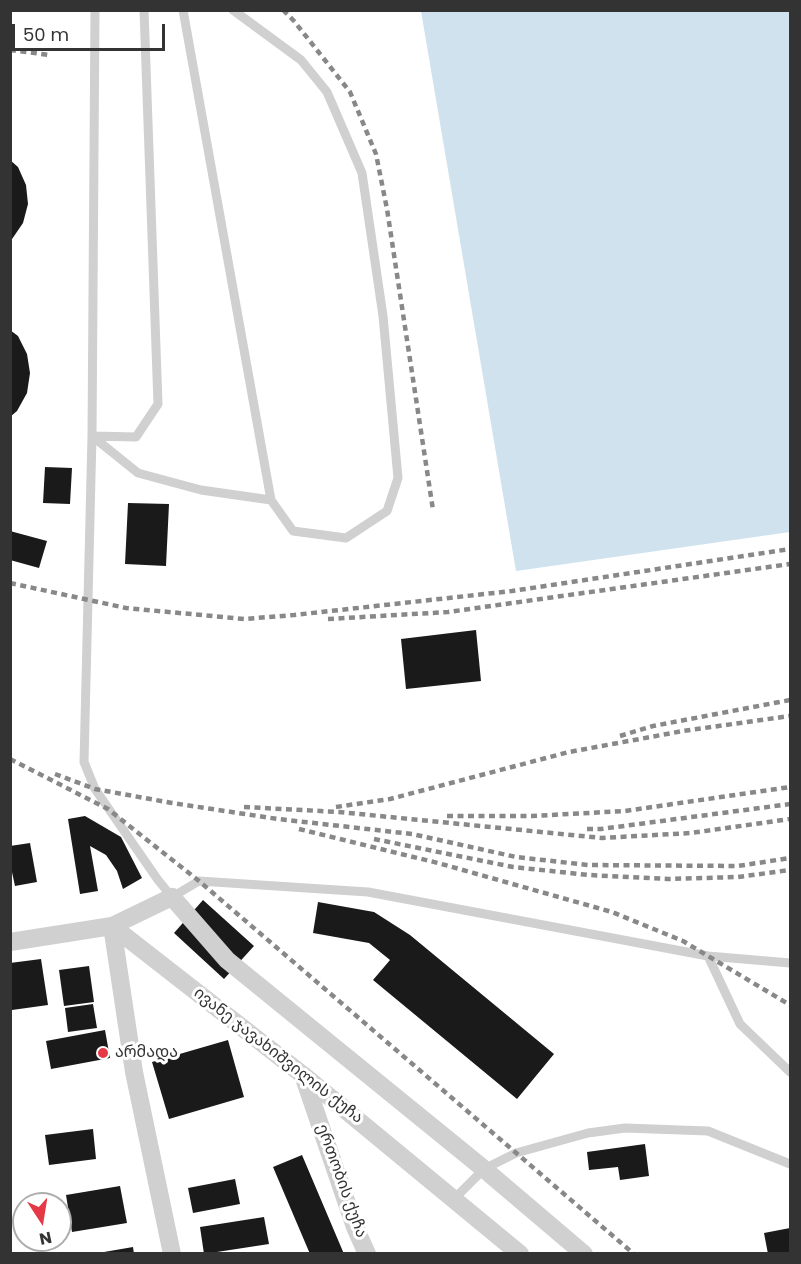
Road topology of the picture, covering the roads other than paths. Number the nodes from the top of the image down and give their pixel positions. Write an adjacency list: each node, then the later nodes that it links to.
1 (95, 10): 5 (lane)
2 (144, 10): 5 (lane)
3 (183, 10): 6 (lane)
4 (233, 10): 6 (lane)
5 (92, 436): 6 (lane); 7 (lane)
6 (271, 500)
7 (172, 897): 8 (street); 10 (lane); 15 (street)
8 (112, 926): 9 (street); 13 (street, ივანე ჯავახიშვილის ქუჩა); 17 (street)
9 (10, 942)
10 (708, 956): 11 (lane); 12 (lane)
11 (790, 963)
12 (790, 1071)
13 (303, 1075): 16 (street, ივანე ჯავახიშვილის ქუჩა); 18 (street, ერთობის ქუჩა)
14 (790, 1164): 15 (lane)
15 (484, 1169): 16 (lane); 20 (street)
16 (455, 1198): 19 (street, ივანე ჯავახიშვილის ქუჩა)
17 (172, 1254)
18 (367, 1254)
19 (520, 1254)
20 (584, 1254)

